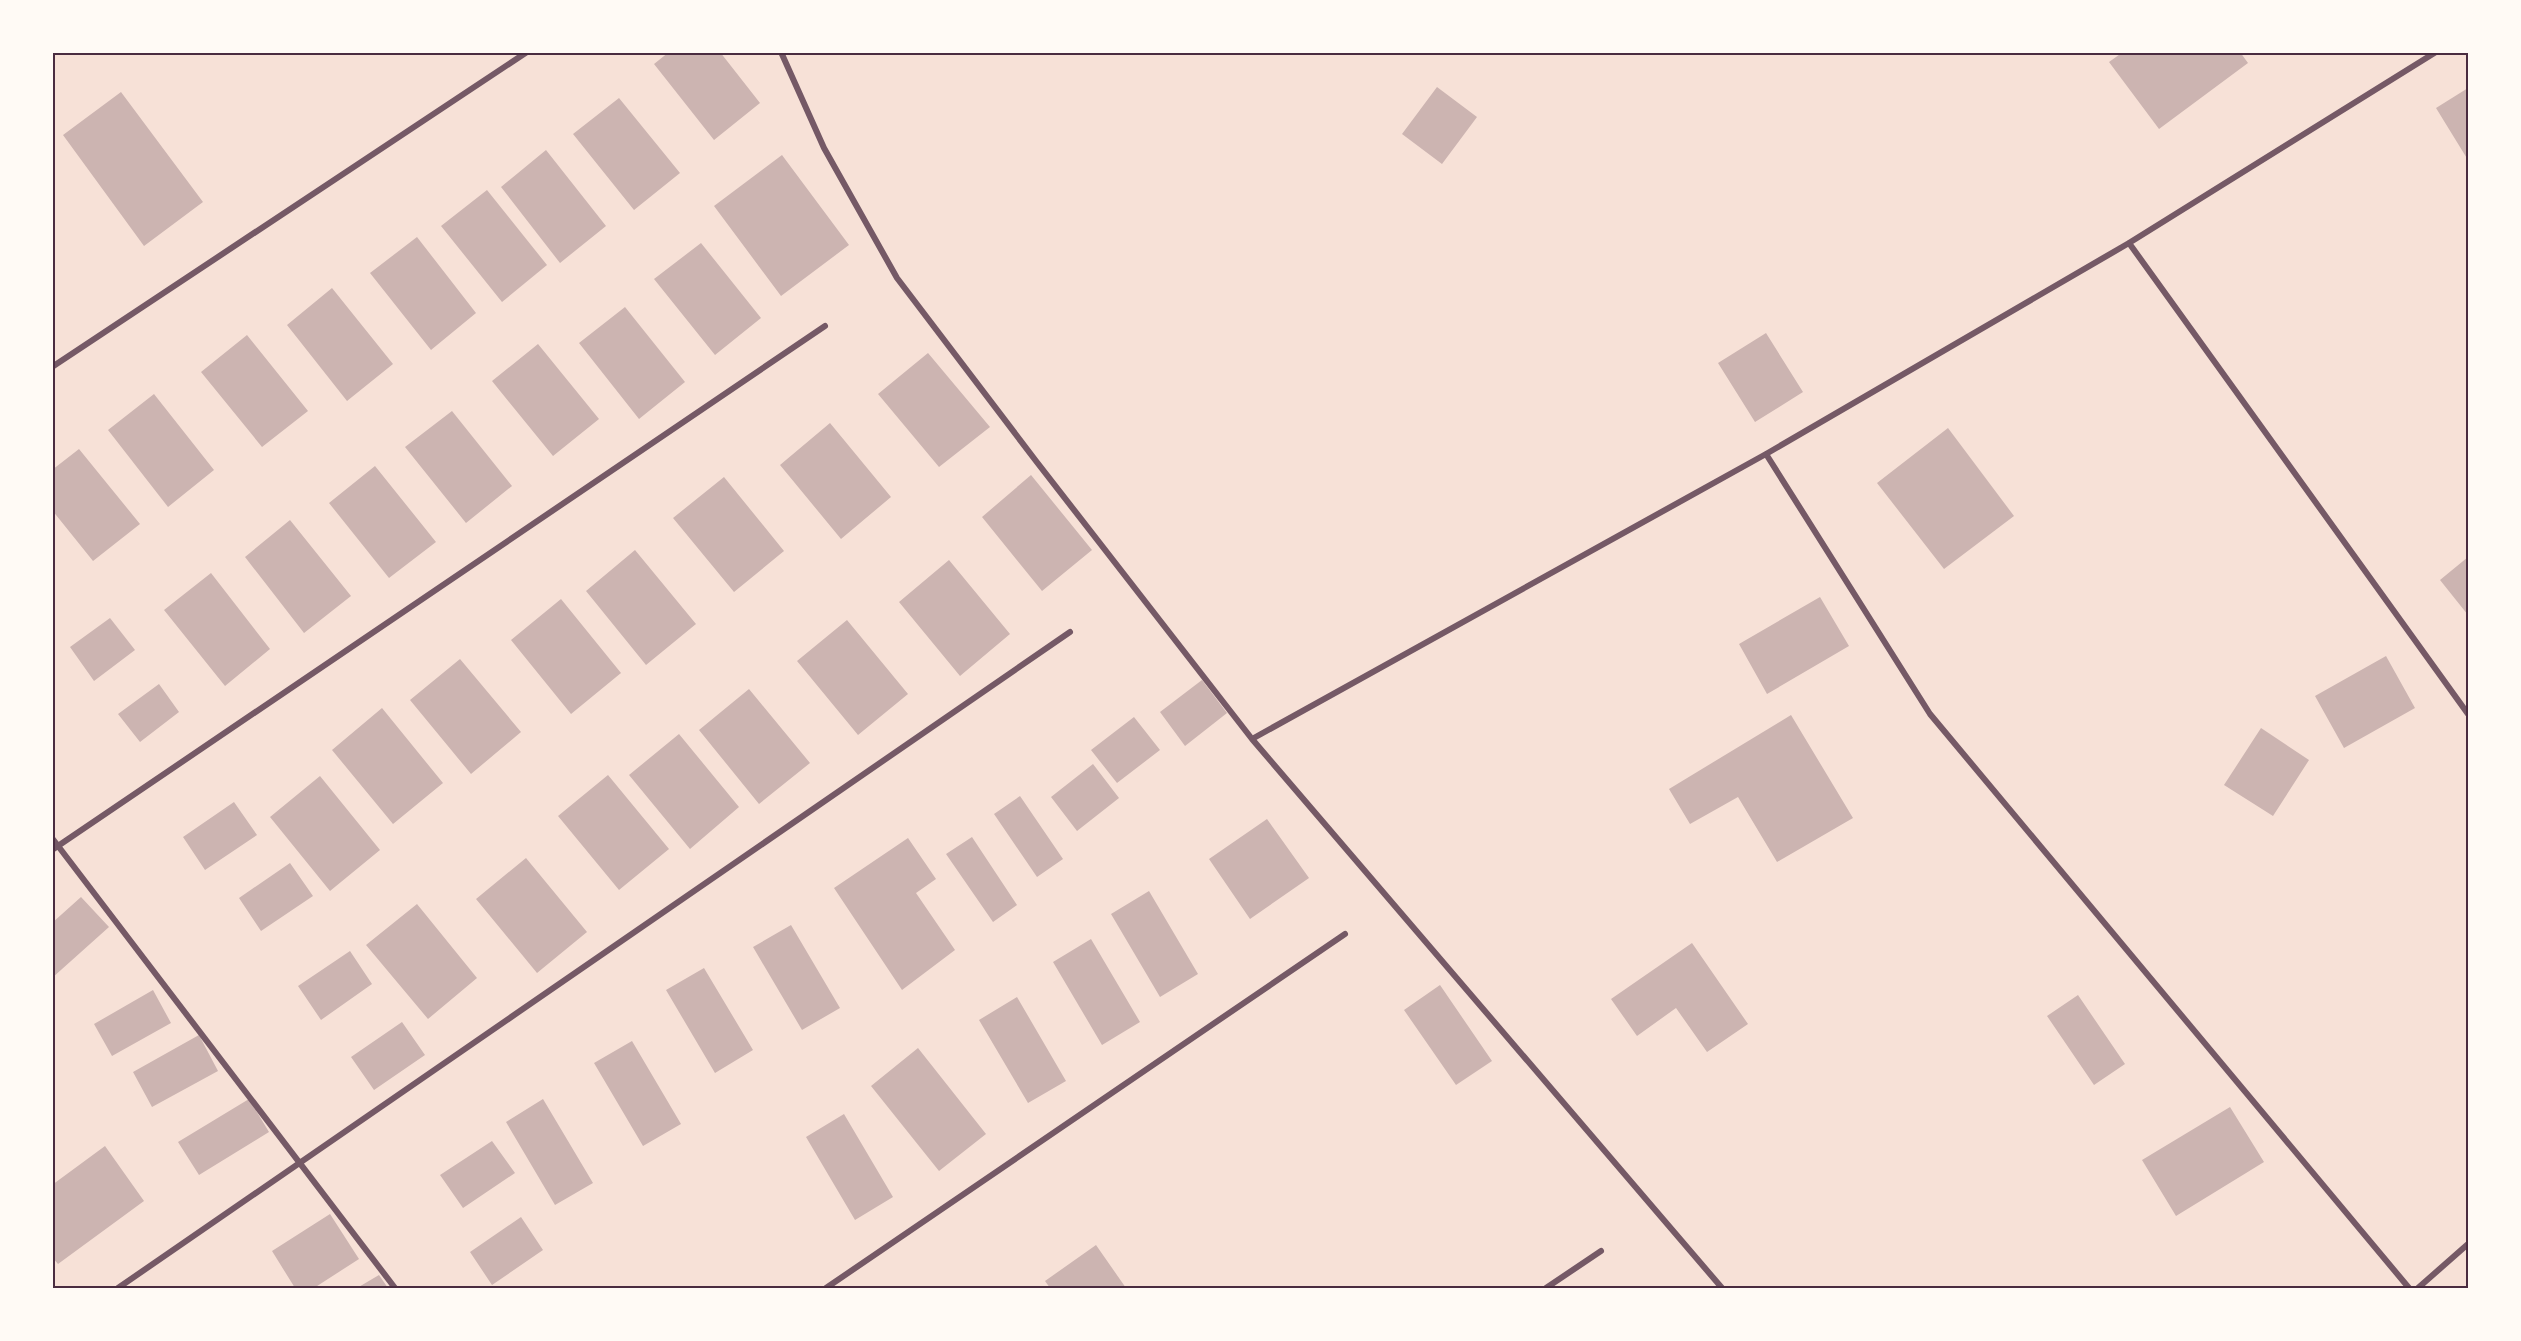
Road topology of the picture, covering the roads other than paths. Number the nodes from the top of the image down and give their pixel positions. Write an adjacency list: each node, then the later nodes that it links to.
1 (527, 52): 6 (street)
2 (781, 52): 10 (street)
3 (2436, 52): 4 (street)
4 (2129, 243): 7 (street); 9 (street)
5 (825, 326): 12 (street)
6 (52, 368)
7 (1766, 454): 10 (street); 22 (street)
8 (1070, 633): 14 (street)
9 (2469, 714)
10 (1252, 739): 21 (street)
11 (52, 838): 12 (street)
12 (55, 848): 14 (street)
13 (1345, 934): 19 (street)
14 (300, 1163): 17 (street); 18 (street)
15 (2469, 1244): 23 (street)
16 (1601, 1251): 20 (street)
17 (118, 1288)
18 (395, 1288)
19 (826, 1288)
20 (1546, 1288)
21 (1722, 1288)
22 (2409, 1288)
23 (2418, 1288)

